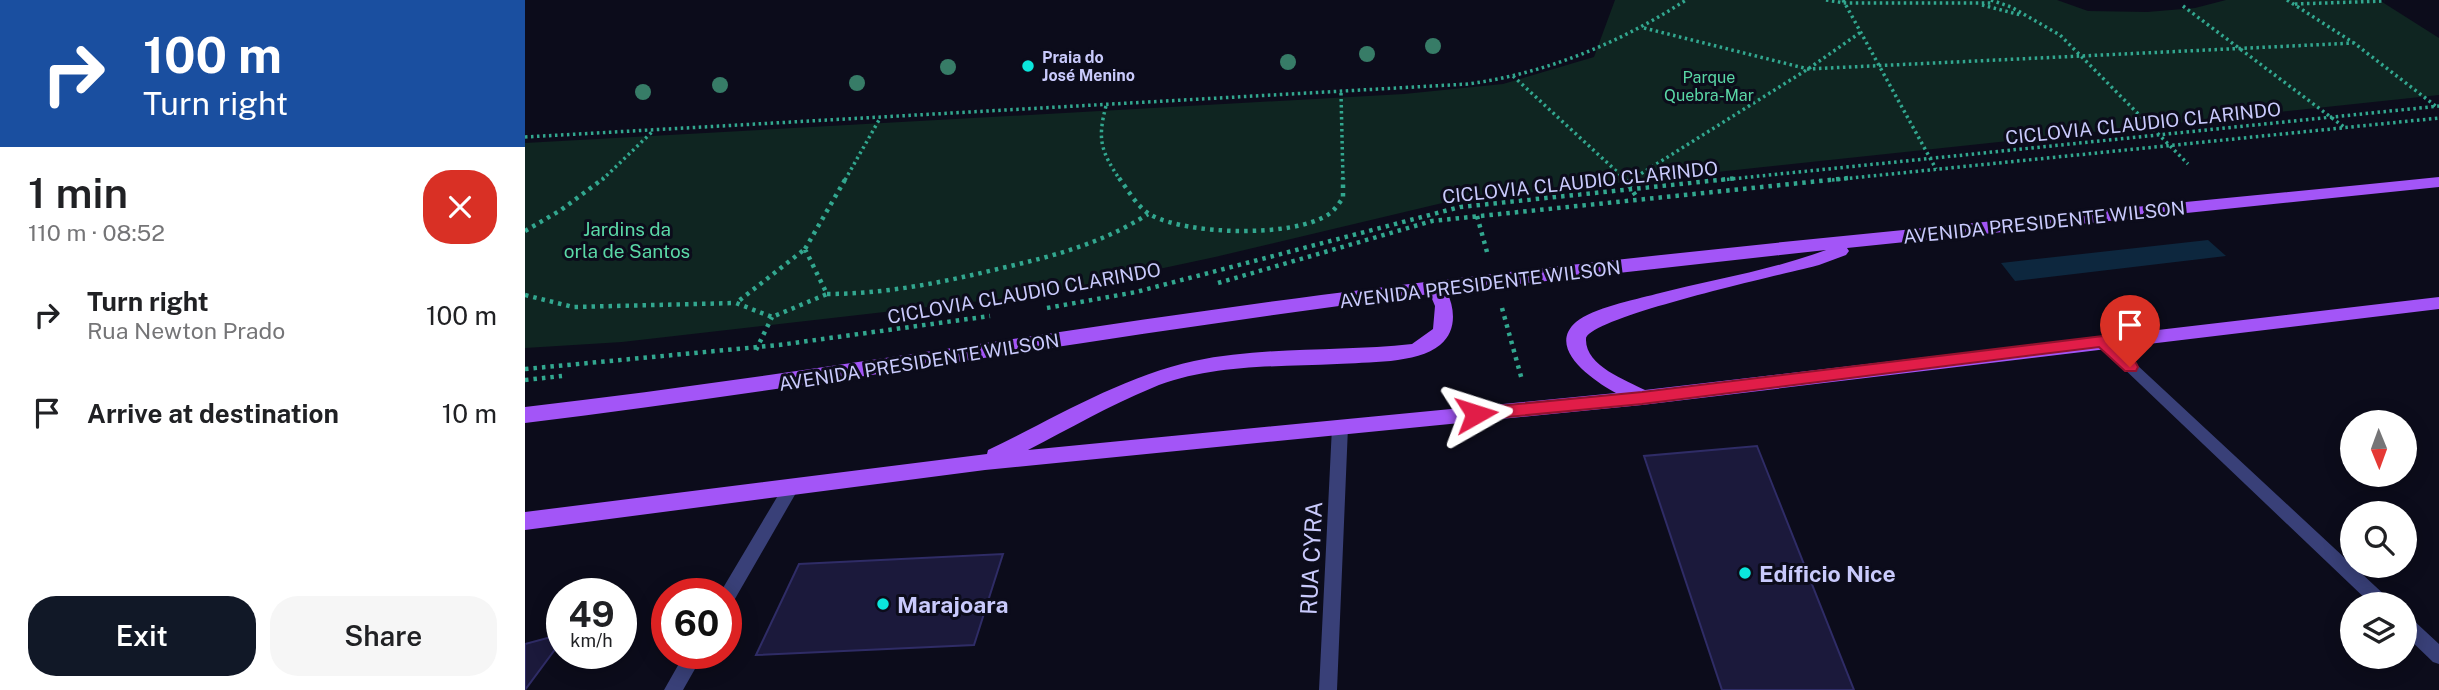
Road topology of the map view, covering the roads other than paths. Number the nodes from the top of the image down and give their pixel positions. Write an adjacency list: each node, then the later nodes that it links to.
1 (2439, 182): 2 (main road, AVENIDA PRESIDENTE WILSON)
2 (1870, 240): 3 (main road, AVENIDA PRESIDENTE WILSON); 6 (main road)
3 (1436, 287): 7 (main road, AVENIDA PRESIDENTE WILSON); 9 (main road)
4 (2436, 302): 5 (main road)
5 (2103, 341): 6 (main road); 13 (street)
6 (1642, 398): 8 (main road)
7 (525, 415)
8 (1340, 427): 9 (main road); 18 (street, RUA CYRA)
9 (985, 461): 10 (main road)
10 (792, 486): 11 (main road); 12 (street)
11 (525, 521)
12 (738, 578)
13 (2370, 592)
14 (2417, 635): 15 (street)
15 (2439, 656)
16 (685, 669): 17 (street)
17 (673, 690)
18 (1328, 690)

